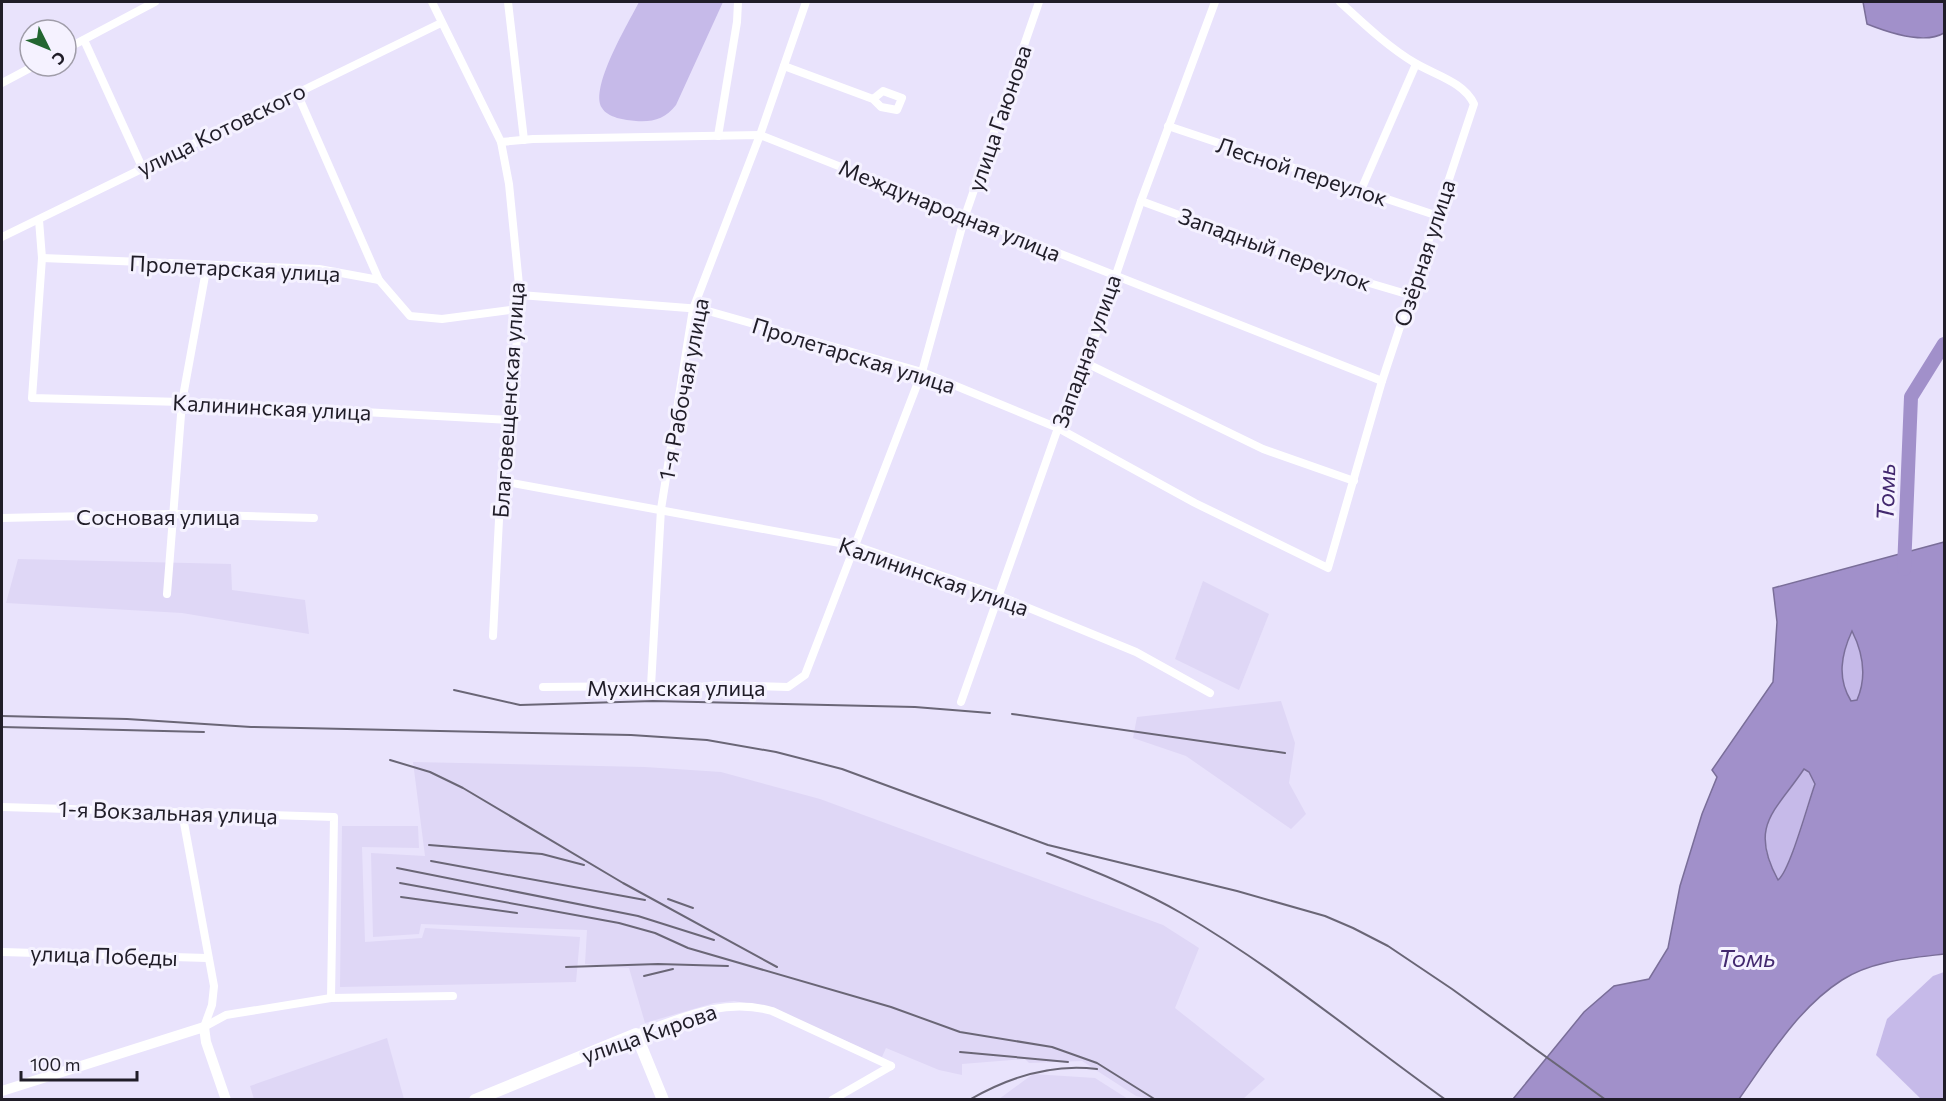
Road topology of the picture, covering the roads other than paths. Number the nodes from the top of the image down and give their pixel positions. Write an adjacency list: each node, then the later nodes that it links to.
1 (155, 2): 10 (street)
2 (432, 2): 9 (street, Благовещенская улица)
3 (508, 2): 21 (street)
4 (738, 2): 20 (street)
5 (806, 2): 13 (street, 1-я Рабочая улица)
6 (1039, 2): 27 (street, улица Гаюнова)
7 (1215, 2): 18 (street, Западная улица)
8 (1340, 2): 12 (street, Озёрная улица)
9 (441, 23): 16 (street, улица Котовского); 22 (street, Благовещенская улица)
10 (84, 40): 11 (street); 23 (street)
11 (78, 43)
12 (1416, 64): 24 (street); 26 (street, Озёрная улица)
13 (784, 66): 17 (street); 19 (street, 1-я Рабочая улица)
14 (18, 74): 15 (street)
15 (2, 83)
16 (297, 93): 23 (street, улица Котовского); 33 (street)
17 (873, 99)
18 (1168, 126): 24 (street, Лесной переулок); 25 (street, Западная улица)
19 (760, 135): 20 (street, Международная улица); 27 (street, Международная улица); 37 (street, 1-я Рабочая улица)
20 (718, 136): 21 (street, Международная улица)
21 (524, 140): 22 (street, Международная улица)
22 (501, 142): 34 (street, Благовещенская улица)
23 (142, 167): 28 (street, улица Котовского)
24 (1361, 190): 26 (street, Лесной переулок)
25 (1141, 201): 32 (street, Западная улица); 35 (street, Западный переулок)
26 (1435, 215): 35 (street, Озёрная улица)
27 (965, 216): 32 (street, Международная улица); 39 (street, улица Гаюнова)
28 (39, 220): 29 (street, улица Котовского); 30 (street)
29 (2, 237)
30 (42, 258): 31 (street, Пролетарская улица); 41 (street, Калининская улица)
31 (207, 265): 33 (street, Пролетарская улица); 41 (street)
32 (1114, 276): 38 (street, Западная улица); 40 (street, Международная улица)
33 (379, 280): 36 (street)
34 (520, 295): 36 (street, Благовещенская улица); 37 (street, Пролетарская улица)
35 (1410, 295): 40 (street, Озёрная улица)
36 (518, 309): 42 (street, Благовещенская улица)
37 (693, 309): 39 (street, Пролетарская улица); 46 (street, 1-я Рабочая улица)
38 (1086, 363): 43 (street, Западная улица); 45 (street)
39 (922, 372): 43 (street, Пролетарская улица); 50 (street, улица Гаюнова)
40 (1382, 381): 45 (street, Озёрная улица)
41 (182, 402): 42 (street, Калининская улица); 47 (street)
42 (511, 420): 44 (street, Благовещенская улица)
43 (1058, 428): 51 (street, Пролетарская улица); 53 (street, Западная улица)
44 (501, 481): 46 (street, Калининская улица); 54 (street, Благовещенская улица)
45 (1354, 481): 51 (street, Озёрная улица)
46 (661, 509): 50 (street, Калининская улица); 56 (street, 1-я Рабочая улица)
47 (174, 514): 48 (street, Сосновая улица); 49 (street, Сосновая улица); 52 (street)
48 (2, 518)
49 (314, 518)
50 (856, 546): 53 (street, Калининская улица); 55 (street, улица Гаюнова)
51 (1328, 568)
52 (167, 594)
53 (997, 595): 58 (street, Калининская улица); 59 (street, Западная улица)
54 (494, 636)
55 (805, 675): 56 (street, Мухинская улица)
56 (651, 686): 57 (street, Мухинская улица)
57 (543, 687)
58 (1210, 693)
59 (961, 702)
60 (2, 807): 61 (street, 1-я Вокзальная улица)
61 (182, 812): 63 (street); 65 (street, 1-я Вокзальная улица)
62 (2, 952): 63 (street, улица Победы)
63 (207, 958): 66 (street)
64 (453, 996): 65 (street)
65 (331, 998): 66 (street)
66 (204, 1027): 68 (street); 70 (street)
67 (636, 1034): 69 (main road, улица Кирова); 71 (main road); 72 (street, улица Кирова)
68 (2, 1091)
69 (482, 1098)
70 (226, 1100)
71 (663, 1100)
72 (832, 1100)

